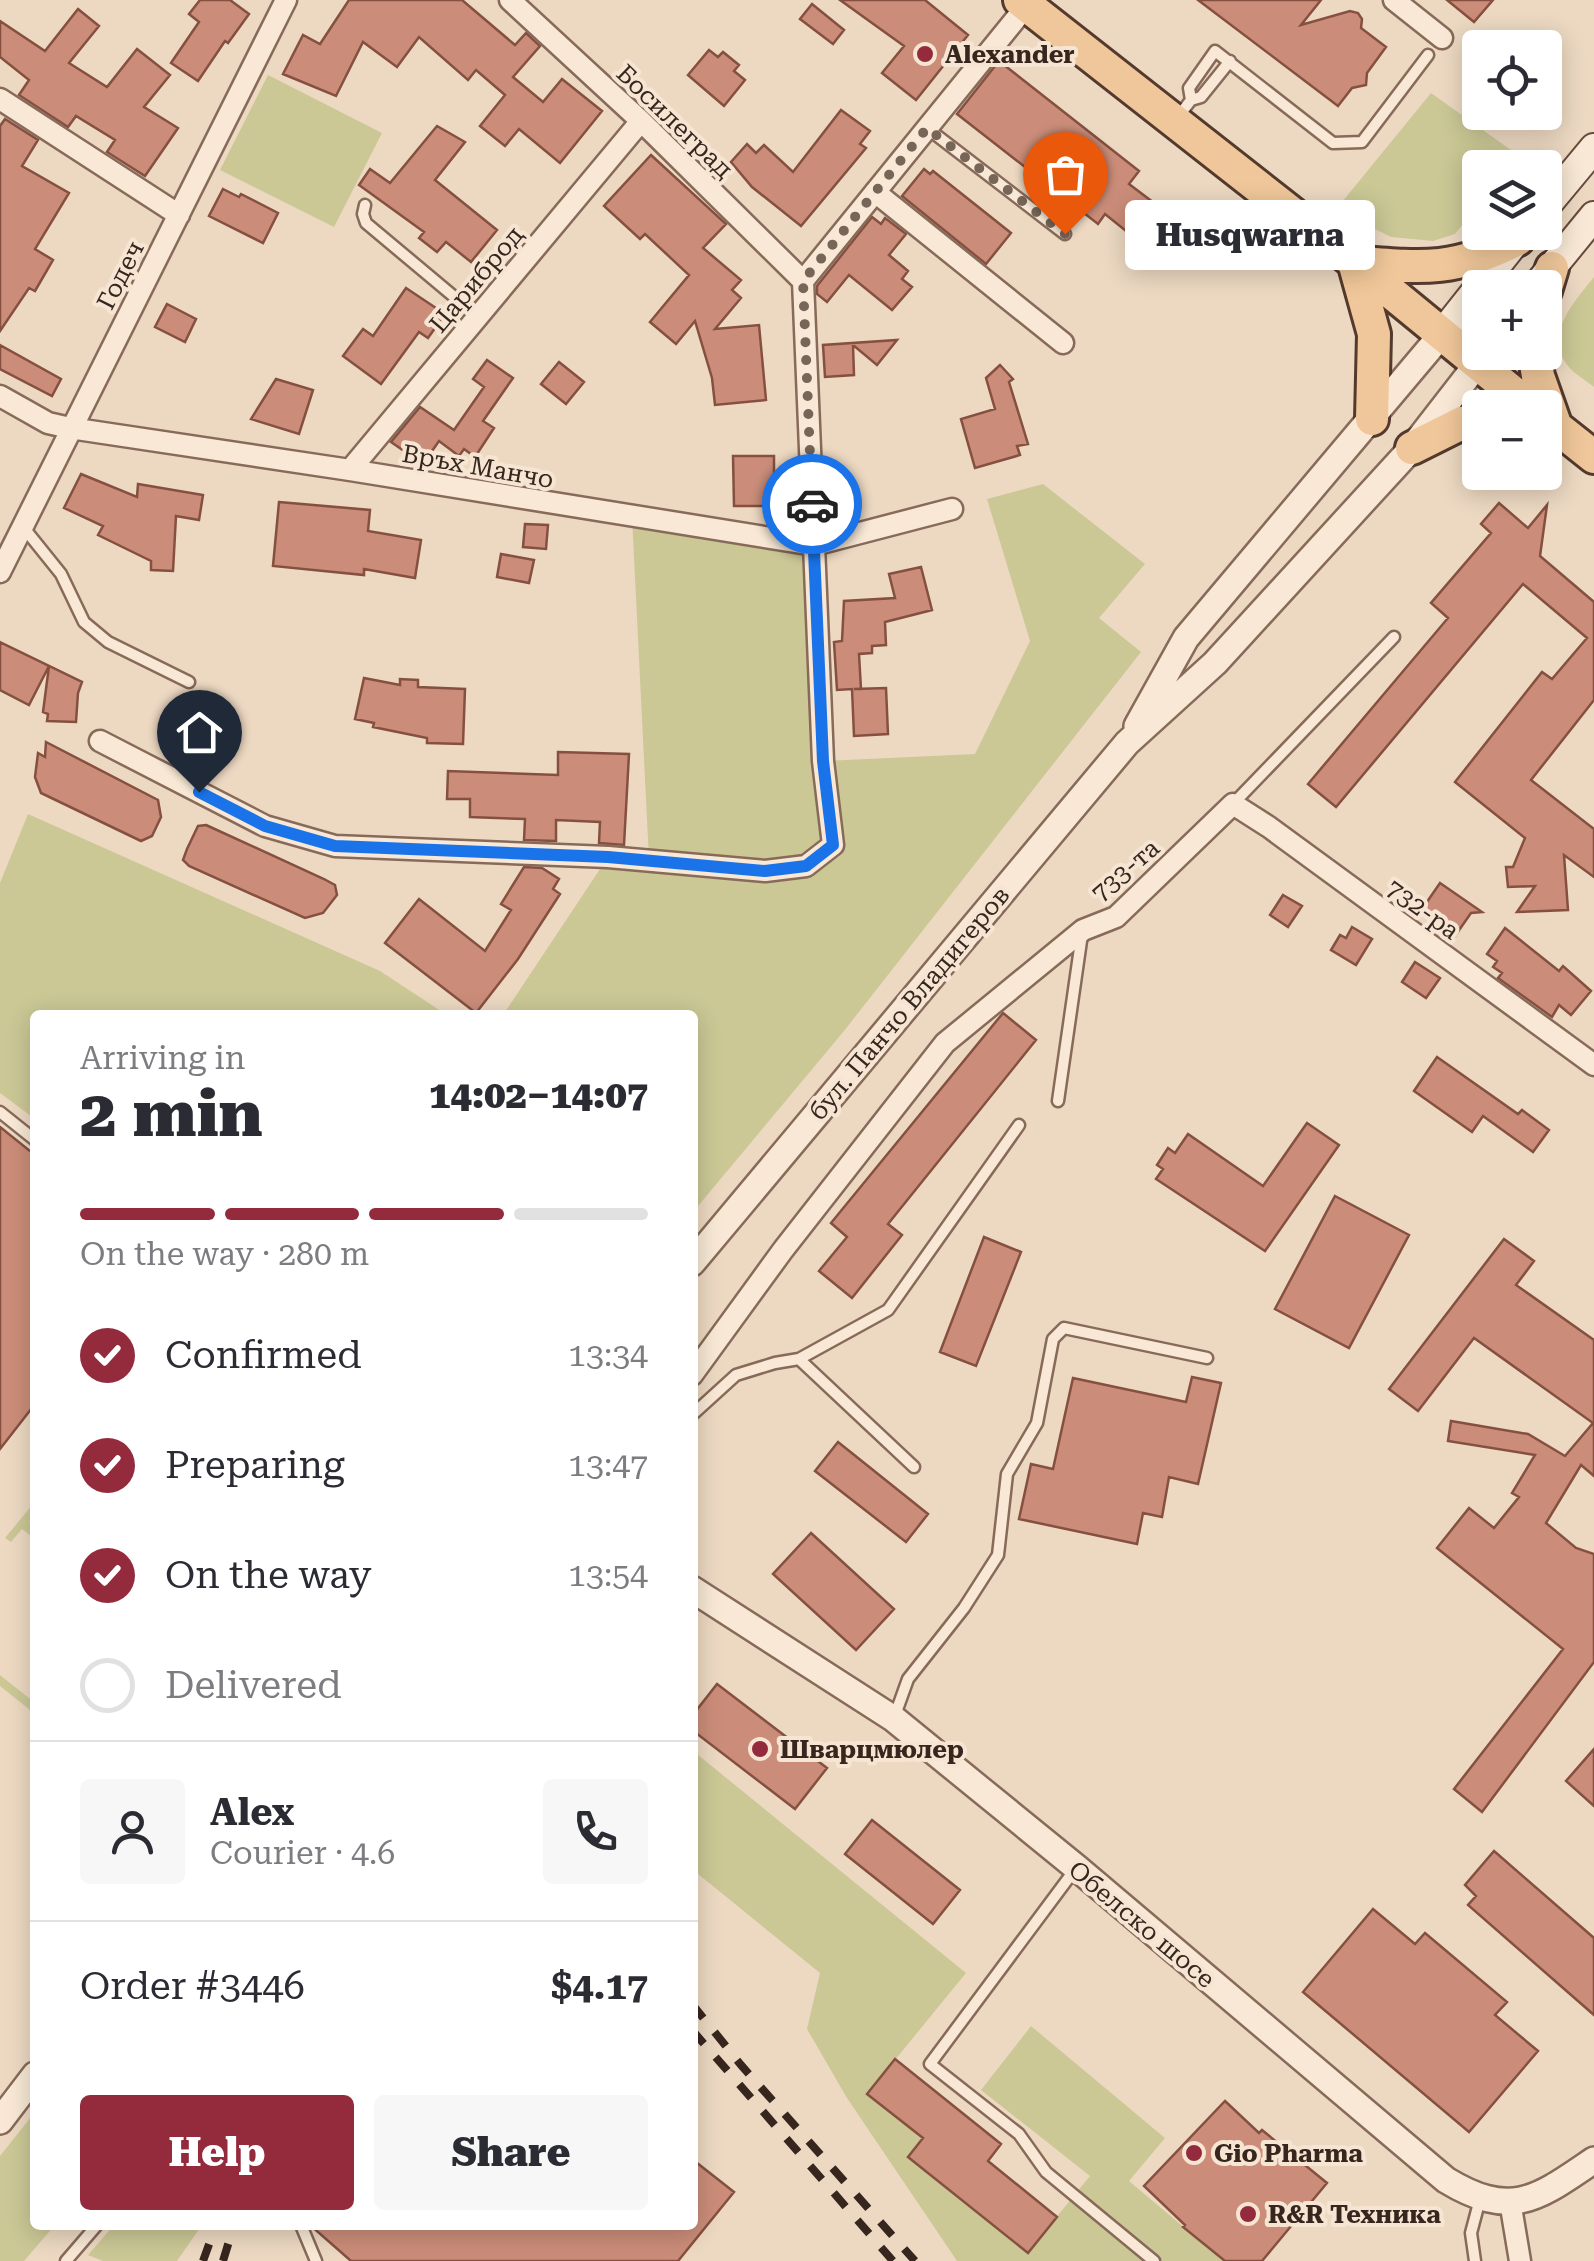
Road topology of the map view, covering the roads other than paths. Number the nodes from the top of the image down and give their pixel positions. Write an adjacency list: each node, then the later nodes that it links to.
1 (286, 0): 16 (street, Годеч)
2 (510, 0): 10 (street, Босилеград)
3 (1394, 0): 5 (street)
4 (1024, 3): 9 (main road); 11 (street)
5 (1442, 38)
6 (1428, 55): 7 (lane)
7 (1230, 61): 9 (lane); 9 (lane)
8 (0, 99): 16 (street)
9 (1182, 111): 21 (main road)
10 (641, 122): 23 (street, Босилеград); 24 (street, Цариброд)
11 (927, 128): 14 (street); 18 (lane)
12 (1594, 148): 13 (main road)
13 (1562, 186)
14 (875, 192): 23 (street); 26 (street)
15 (365, 205): 24 (lane)
16 (179, 215): 34 (street, Годеч)
17 (1594, 216): 22 (main road)
18 (1065, 234)
19 (1496, 250): 21 (main road)
20 (1509, 250): 25 (main road, бул. Панчо Владигеров)
21 (1354, 262): 25 (main road); 32 (main road)
22 (1554, 270)
23 (803, 281): 41 (street)
24 (480, 314): 38 (street, Цариброд)
25 (1442, 334): 27 (main road); 32 (street, бул. Панчо Владигеров)
26 (1063, 343)
27 (1462, 346)
28 (1473, 370): 36 (street, бул. Панчо Владигеров)
29 (1494, 370): 30 (main road)
30 (1515, 390)
31 (0, 396): 34 (street, Връх Манчо)
32 (1372, 419): 46 (street, бул. Панчо Владигеров)
33 (1462, 423): 36 (main road)
34 (70, 428): 38 (street, Връх Манчо); 40 (street, Годеч)
35 (1562, 433): 37 (main road)
36 (1412, 448): 46 (street, бул. Панчо Владигеров)
37 (1594, 457)
38 (350, 470): 41 (street, Връх Манчо)
39 (952, 509): 41 (street, Връх Манчо)
40 (22, 526): 42 (street, Годеч); 44 (lane)
41 (814, 546): 45 (street)
42 (0, 572)
43 (1394, 637): 47 (lane)
44 (189, 682)
45 (100, 741)
46 (1128, 743): 55 (street, бул. Панчо Владигеров)
47 (1233, 804): 48 (street, 733-та); 50 (street, 732-ра)
48 (1083, 930): 51 (lane, 733-та); 58 (street)
49 (1594, 1037): 50 (street, 732-ра)
50 (1588, 1060)
51 (1058, 1101)
52 (0, 1112): 54 (lane)
53 (1019, 1126): 57 (lane)
54 (30, 1136)
55 (698, 1256)
56 (1207, 1358): 62 (lane)
57 (800, 1360): 59 (lane); 60 (lane)
58 (698, 1366)
59 (698, 1410)
60 (914, 1467)
61 (698, 1593): 62 (street, Обелско шосе)
62 (894, 1719): 63 (street, Обелско шосе)
63 (1076, 1868): 67 (street, Обелско шосе); 73 (lane)
64 (30, 2082): 65 (street)
65 (0, 2121)
66 (1594, 2160): 68 (street, Обелско шосе)
67 (1480, 2198): 68 (street, Обелско шосе); 74 (lane)
68 (1510, 2201): 75 (street)
69 (93, 2230): 71 (lane)
70 (303, 2230): 72 (lane)
71 (66, 2261)
72 (316, 2261)
73 (1154, 2261)
74 (1475, 2261)
75 (1520, 2261)

